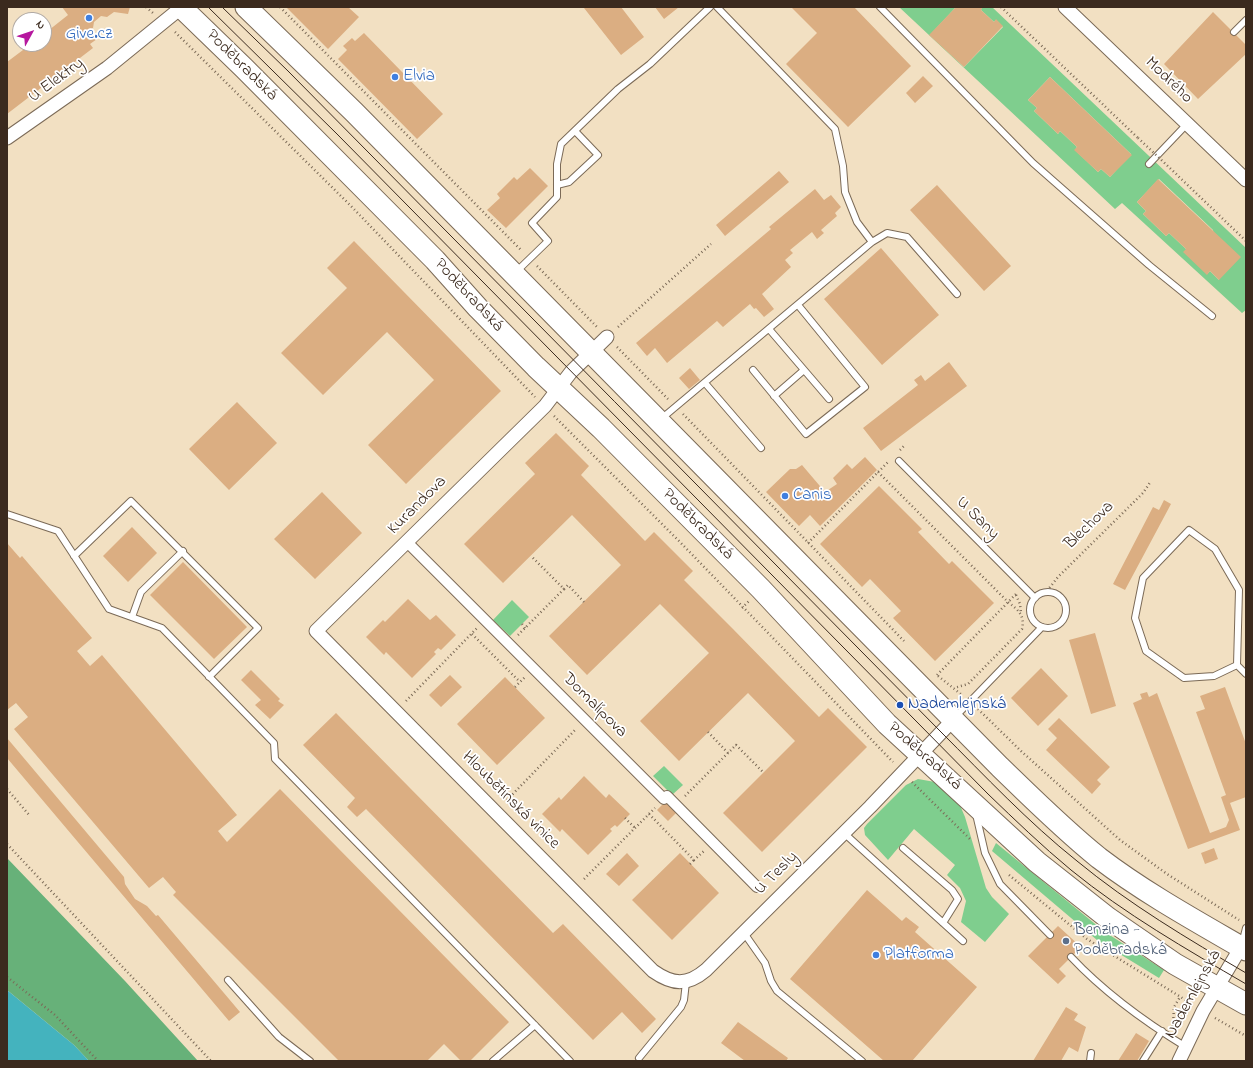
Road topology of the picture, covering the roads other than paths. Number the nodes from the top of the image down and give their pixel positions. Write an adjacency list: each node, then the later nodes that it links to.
1 (182, 7): 11 (street, U Elektry); 26 (main road, Poděbradská)
2 (246, 7): 16 (main road)
3 (710, 7): 10 (lane)
4 (717, 7): 15 (lane)
5 (880, 7): 19 (lane)
6 (1065, 7): 9 (street, Modrého)
7 (1246, 20): 8 (lane)
8 (1234, 32)
9 (1187, 124): 12 (lane); 13 (street, Modrého)
10 (575, 131): 14 (lane); 14 (lane)
11 (7, 138)
12 (1149, 164)
13 (1246, 180)
14 (557, 185): 16 (lane)
15 (872, 242): 17 (lane); 18 (lane)
16 (514, 274): 22 (main road)
17 (957, 294)
18 (798, 305): 20 (lane); 27 (lane)
19 (1212, 316)
20 (769, 329): 24 (lane); 25 (lane)
21 (607, 337): 22 (street, Kurandova)
22 (591, 352): 26 (street, Kurandova); 29 (main road)
23 (753, 370): 27 (lane)
24 (804, 370): 27 (lane); 28 (lane)
25 (705, 383): 29 (lane); 30 (lane)
26 (558, 388): 33 (street, Kurandova); 44 (main road, Poděbradská)
27 (774, 396)
28 (829, 399)
29 (658, 421): 43 (main road)
30 (761, 448)
31 (899, 461): 36 (lane, U Sany)
32 (7, 514): 35 (lane)
33 (407, 542): 39 (street, Kurandova); 48 (street, Domalípova)
34 (183, 551): 35 (lane); 37 (lane); 42 (lane)
35 (74, 556): 37 (lane)
36 (1035, 598): 38 (lane); 38 (lane)
37 (132, 617): 42 (lane)
38 (1042, 627): 43 (lane)
39 (316, 632): 56 (street, Hloubětínská vinice)
40 (1237, 665): 40 (lane); 41 (lane)
41 (1246, 674)
42 (209, 677): 59 (lane)
43 (953, 720): 44 (street, U Tesly); 53 (main road)
44 (921, 754): 45 (main road, Poděbradská); 46 (street, U Tesly)
45 (972, 801): 51 (lane); 57 (main road, Poděbradská)
46 (844, 834): 49 (lane); 50 (street, U Tesly)
47 (903, 848): 49 (lane)
48 (757, 887)
49 (943, 923): 52 (lane)
50 (744, 933): 56 (street, U Tesly); 67 (lane)
51 (1050, 935)
52 (963, 941)
53 (1244, 942): 57 (street, Nademlejnská)
54 (1071, 957): 60 (lane)
55 (228, 980): 64 (lane)
56 (686, 982): 63 (lane)
57 (1217, 987): 58 (main road, Poděbradská); 61 (street, Nademlejnská)
58 (1246, 1004)
59 (535, 1025): 65 (lane); 66 (lane)
60 (1162, 1031): 61 (lane); 69 (lane)
61 (1186, 1047): 70 (street, Nademlejnská)
62 (1091, 1053): 68 (lane)
63 (639, 1058)
64 (310, 1061)
65 (493, 1061)
66 (570, 1061)
67 (862, 1061)
68 (1090, 1061)
69 (1143, 1061)
70 (1179, 1061)

